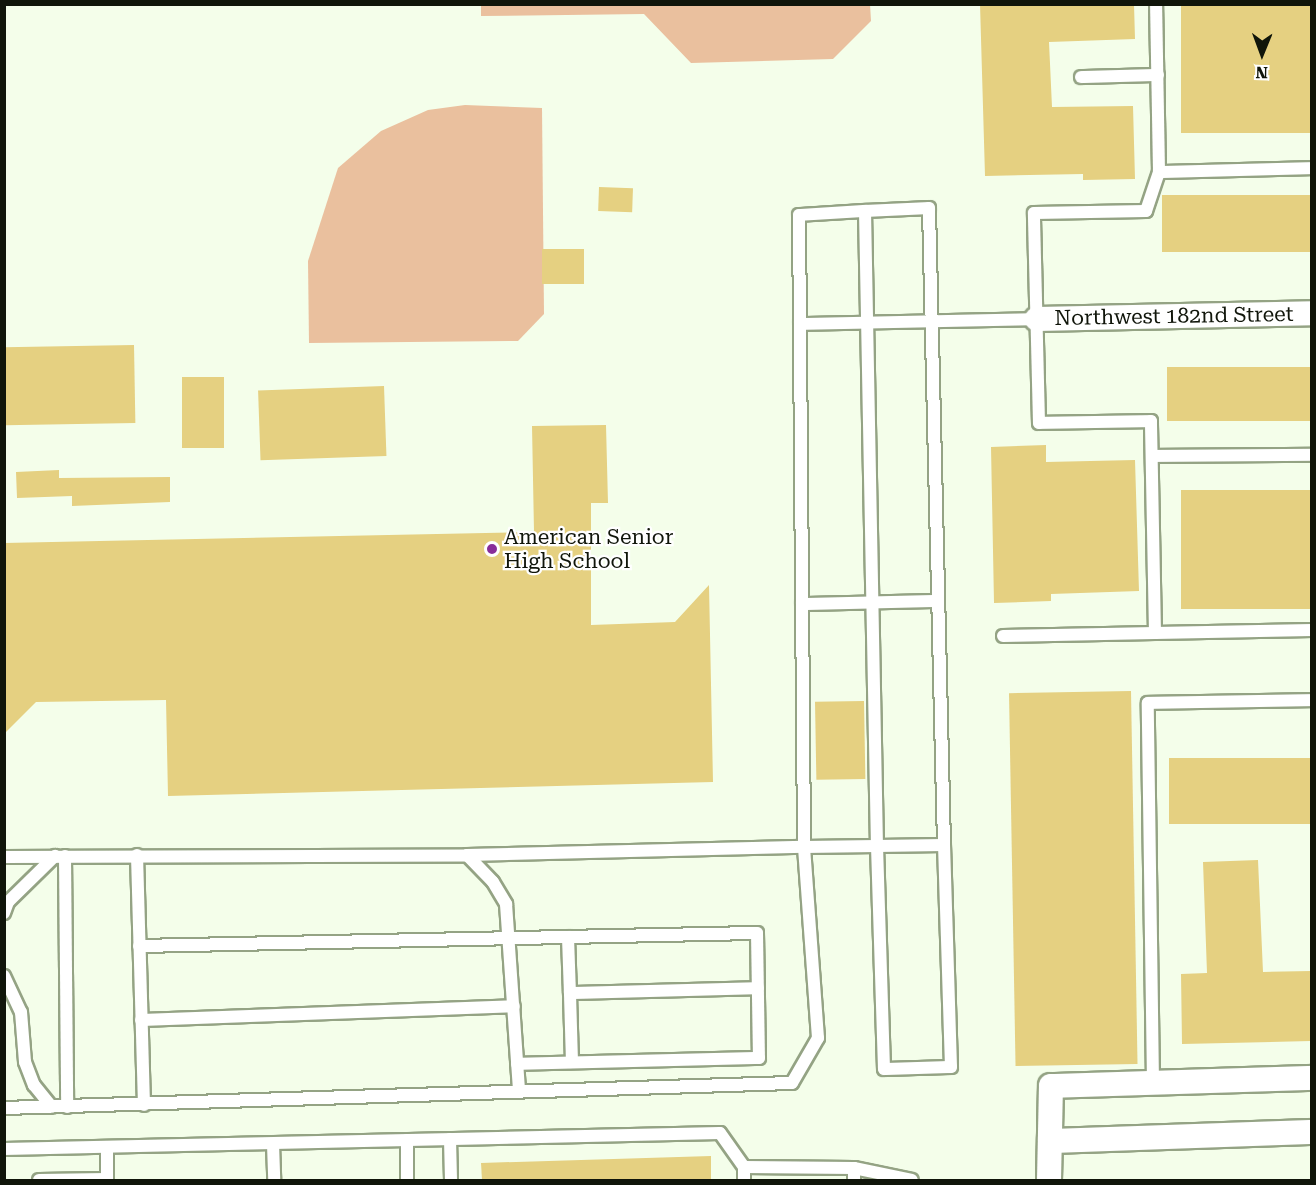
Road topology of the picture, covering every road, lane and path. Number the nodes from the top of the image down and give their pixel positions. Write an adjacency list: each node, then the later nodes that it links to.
1 (1156, 4): 2 (lane)
2 (1158, 75): 3 (lane); 5 (lane)
3 (1082, 77)
4 (1310, 168): 5 (lane)
5 (1159, 172): 8 (lane)
6 (865, 211): 9 (lane); 10 (lane); 11 (lane)
7 (1311, 313): 8 (street, Northwest 182nd Street)
8 (1037, 319): 9 (lane); 13 (lane)
9 (932, 320): 10 (lane); 14 (lane)
10 (867, 322): 11 (lane); 15 (lane)
11 (800, 324): 16 (lane)
12 (1311, 455): 13 (lane)
13 (1152, 456): 18 (lane)
14 (938, 601): 15 (lane); 21 (lane)
15 (872, 602): 16 (lane); 22 (lane)
16 (802, 604): 23 (lane)
17 (1311, 630): 18 (lane)
18 (1155, 633): 19 (lane)
19 (1003, 636)
20 (1311, 700): 40 (lane)
21 (944, 845): 22 (lane); 22 (lane)
22 (877, 846): 23 (lane)
23 (804, 847): 25 (lane); 41 (lane)
24 (137, 855): 25 (lane); 26 (lane); 31 (lane)
25 (467, 855): 30 (lane)
26 (60, 856): 27 (lane); 28 (lane); 45 (lane)
27 (4, 857)
28 (4, 913)
29 (568, 937): 30 (lane); 33 (lane); 34 (lane)
30 (510, 938): 31 (lane); 35 (lane)
31 (139, 946): 36 (lane)
32 (4, 976): 44 (lane)
33 (758, 988): 34 (lane); 37 (lane)
34 (570, 993): 37 (lane)
35 (514, 1006): 36 (lane); 38 (lane)
36 (141, 1020): 42 (lane)
37 (572, 1062): 38 (lane)
38 (517, 1064): 41 (lane)
39 (1311, 1078): 40 (street)
40 (1153, 1083): 49 (street)
41 (519, 1092): 42 (lane)
42 (144, 1105): 45 (lane)
43 (4, 1107): 44 (lane)
44 (52, 1107): 45 (lane)
45 (67, 1107)
46 (1311, 1132): 49 (street)
47 (450, 1139): 48 (lane); 53 (lane); 59 (lane)
48 (407, 1140): 50 (lane); 58 (lane)
49 (1050, 1141): 62 (street)
50 (273, 1144): 51 (lane); 57 (lane)
51 (107, 1147): 52 (lane); 56 (lane)
52 (4, 1149)
53 (744, 1167): 54 (lane); 60 (lane)
54 (854, 1174): 61 (lane)
55 (39, 1180): 56 (lane)
56 (107, 1180)
57 (274, 1180)
58 (407, 1180)
59 (451, 1180)
60 (744, 1180)
61 (912, 1180)
62 (1049, 1180)

